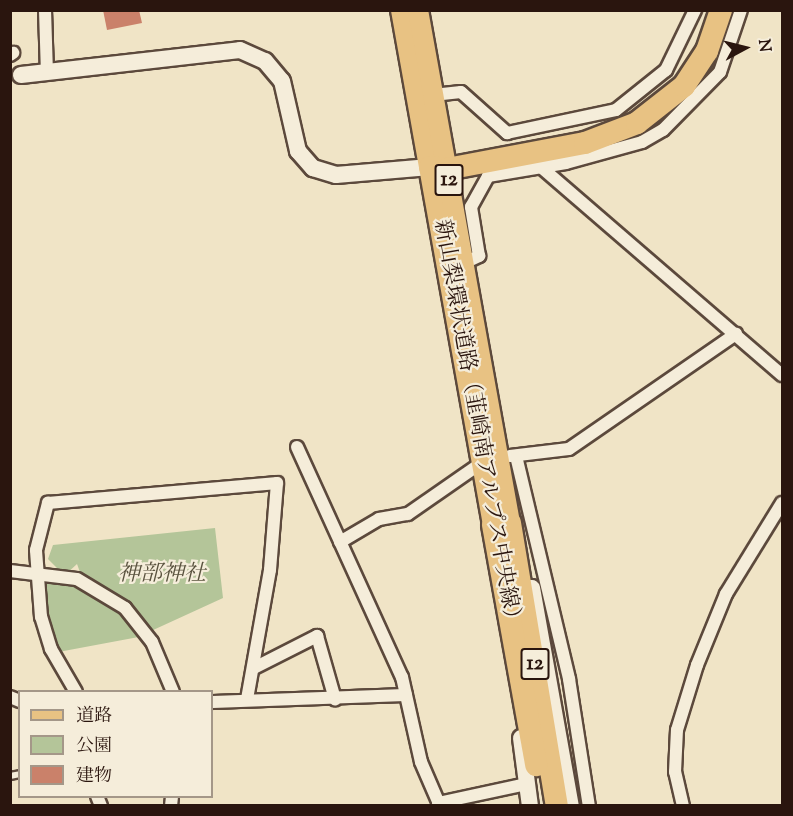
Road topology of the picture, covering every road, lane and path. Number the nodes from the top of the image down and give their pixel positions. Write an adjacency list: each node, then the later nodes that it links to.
1 (45, 10): 8 (street)
2 (401, 10): 11 (main road, 新山梨環状道路（韮崎南アルプス中央線） / 12)
3 (418, 10): 10 (main road, 新山梨環状道路（韮崎南アルプス中央線） / 12)
4 (695, 10): 10 (street)
5 (712, 10): 11 (highway)
6 (721, 10): 11 (highway)
7 (741, 10): 12 (street)
8 (47, 72): 9 (street); 11 (street)
9 (21, 75)
10 (434, 95): 11 (main road, 新山梨環状道路（韮崎南アルプス中央線） / 12)
11 (441, 165): 13 (main road, 新山梨環状道路（韮崎南アルプス中央線） / 12); 14 (main road, 新山梨環状道路（韮崎南アルプス中央線） / 12)
12 (542, 168): 13 (street); 15 (street)
13 (464, 263): 16 (main road, 新山梨環状道路（韮崎南アルプス中央線） / 12)
14 (456, 314): 20 (street); 22 (main road, 新山梨環状道路（韮崎南アルプス中央線） / 12)
15 (736, 334): 17 (street); 19 (street)
16 (479, 350): 19 (street); 22 (main road, 新山梨環状道路（韮崎南アルプス中央線） / 12)
17 (783, 375)
18 (297, 447): 23 (street)
19 (510, 456): 38 (street); 39 (street)
20 (477, 466): 23 (street); 33 (street)
21 (783, 503): 40 (street)
22 (502, 524): 36 (highway, 新山梨環状道路（韮崎南アルプス中央線） / 12); 37 (highway, 新山梨環状道路（韮崎南アルプス中央線） / 12)
23 (340, 542): 29 (street)
24 (35, 570): 25 (street); 26 (street); 27 (street); 28 (street)
25 (10, 572)
26 (254, 668): 30 (street); 31 (street)
27 (75, 690)
28 (172, 690)
29 (406, 695): 31 (street); 34 (street)
30 (247, 699): 31 (street); 32 (street)
31 (335, 699)
32 (213, 702)
33 (527, 784): 34 (street); 35 (street)
34 (439, 804)
35 (530, 806)
36 (542, 806)
37 (557, 806)
38 (571, 806)
39 (589, 806)
40 (683, 806)

